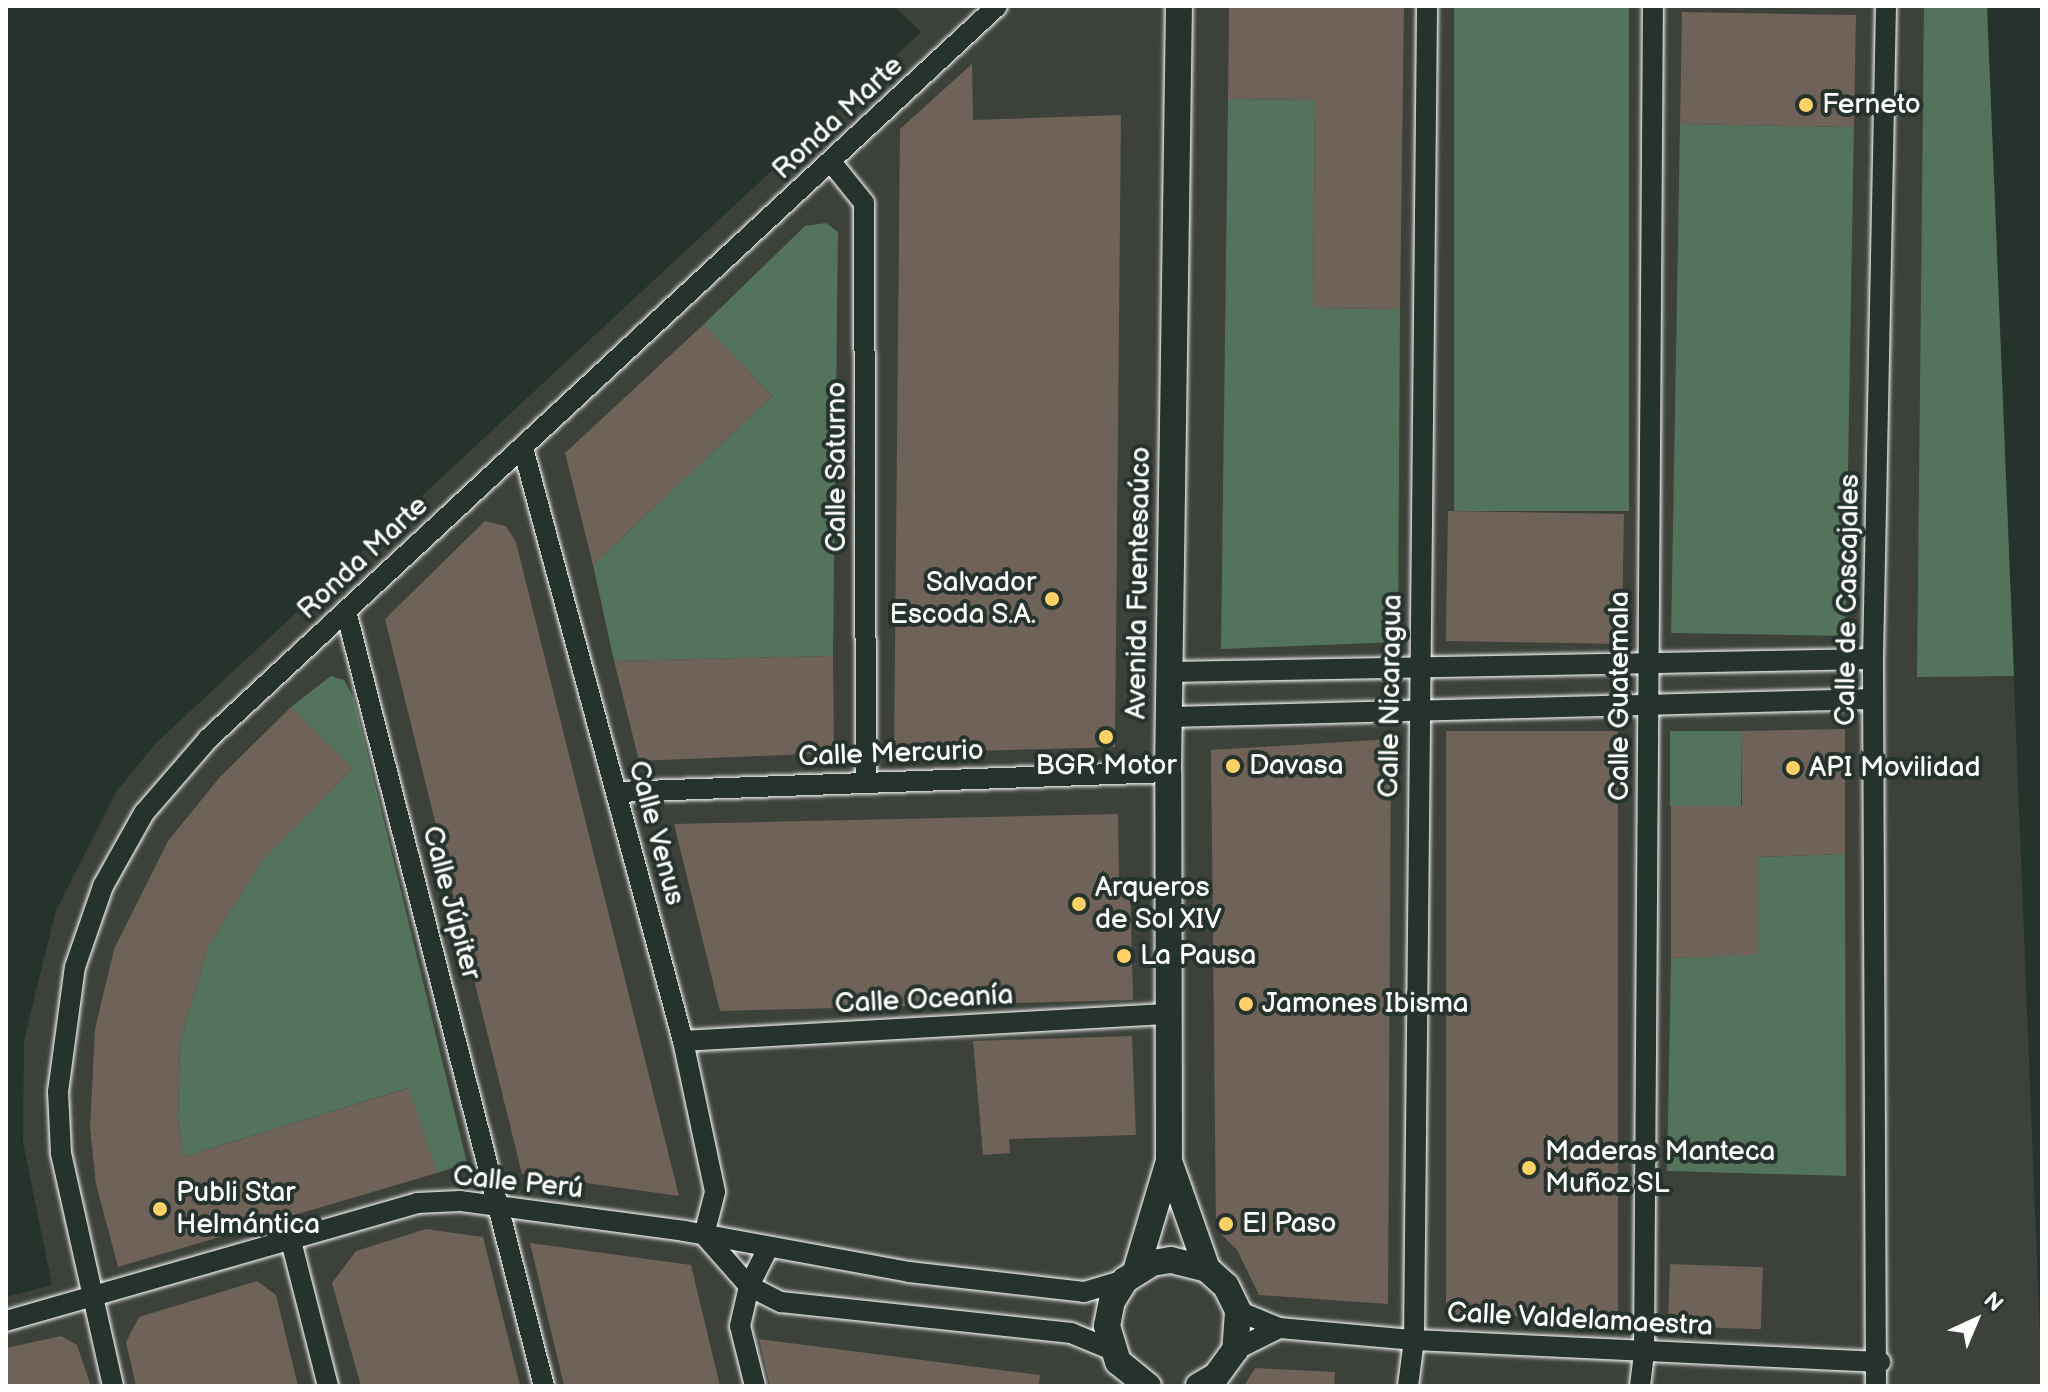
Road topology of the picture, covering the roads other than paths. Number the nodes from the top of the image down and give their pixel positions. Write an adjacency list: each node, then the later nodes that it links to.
1 (997, 6): 6 (street, Ronda Marte)
2 (1179, 6): 12 (street, Avenida Fuentesaúco)
3 (1427, 6): 11 (street, Calle Nicaragua)
4 (1653, 6): 10 (street, Calle Guatemala)
5 (1886, 6): 9 (street, Calle de Cascajales)
6 (832, 163): 7 (street, Ronda Marte); 18 (street, Calle Saturno)
7 (523, 448): 8 (street, Ronda Marte); 19 (street, Calle Venus)
8 (346, 611): 23 (street, Calle Júpiter); 30 (street, Ronda Marte)
9 (1873, 659): 10 (street); 13 (street, Calle de Cascajales)
10 (1648, 663): 11 (street); 14 (street, Calle Guatemala)
11 (1420, 667): 12 (street); 15 (street, Calle Nicaragua)
12 (1170, 672): 16 (street, Avenida Fuentesaúco)
13 (1873, 699): 14 (street); 38 (street, Calle de Cascajales)
14 (1648, 705): 15 (street); 37 (street, Calle Guatemala)
15 (1418, 711): 16 (street); 34 (street, Calle Nicaragua)
16 (1170, 717): 17 (street, Avenida Fuentesaúco)
17 (1168, 772): 18 (street, Calle Mercurio); 20 (street, Avenida Fuentesaúco)
18 (866, 783): 19 (street, Calle Mercurio)
19 (617, 792): 21 (street, Calle Venus)
20 (1169, 1014): 21 (street, Calle Oceanía); 22 (street, Avenida Fuentesaúco)
21 (683, 1041): 24 (street, Calle Venus)
22 (1169, 1161): 27 (street, Avenida Fuentesaúco); 28 (street, Avenida Fuentesaúco)
23 (501, 1209): 24 (street, Calle Perú); 25 (street, Calle Perú); 42 (street, Calle Júpiter)
24 (704, 1235): 26 (street, Calle Perú); 29 (street)
25 (291, 1241): 30 (street, Calle Perú); 41 (street)
26 (768, 1248): 28 (street, Calle Perú); 29 (street)
27 (1207, 1269): 28 (street); 31 (street)
28 (1130, 1275): 35 (street, Avenida Fuentesaúco)
29 (749, 1286): 35 (street); 43 (street)
30 (92, 1299): 32 (street, Calle Perú); 40 (street, Ronda Marte)
31 (1238, 1311): 33 (street, Calle Valdelamaestra); 36 (street)
32 (6, 1321)
33 (1279, 1328): 34 (street, Calle Valdelamaestra); 36 (street)
34 (1414, 1340): 37 (street, Calle Valdelamaestra); 45 (street, Calle Nicaragua)
35 (1112, 1350): 39 (street)
36 (1235, 1350): 44 (street)
37 (1644, 1352): 38 (street, Calle Valdelamaestra); 46 (street, Calle Guatemala)
38 (1880, 1362): 47 (street, Calle de Cascajales)
39 (1134, 1381)
40 (113, 1386)
41 (328, 1386)
42 (544, 1386)
43 (755, 1386)
44 (1199, 1386)
45 (1408, 1386)
46 (1640, 1386)
47 (1876, 1386)

